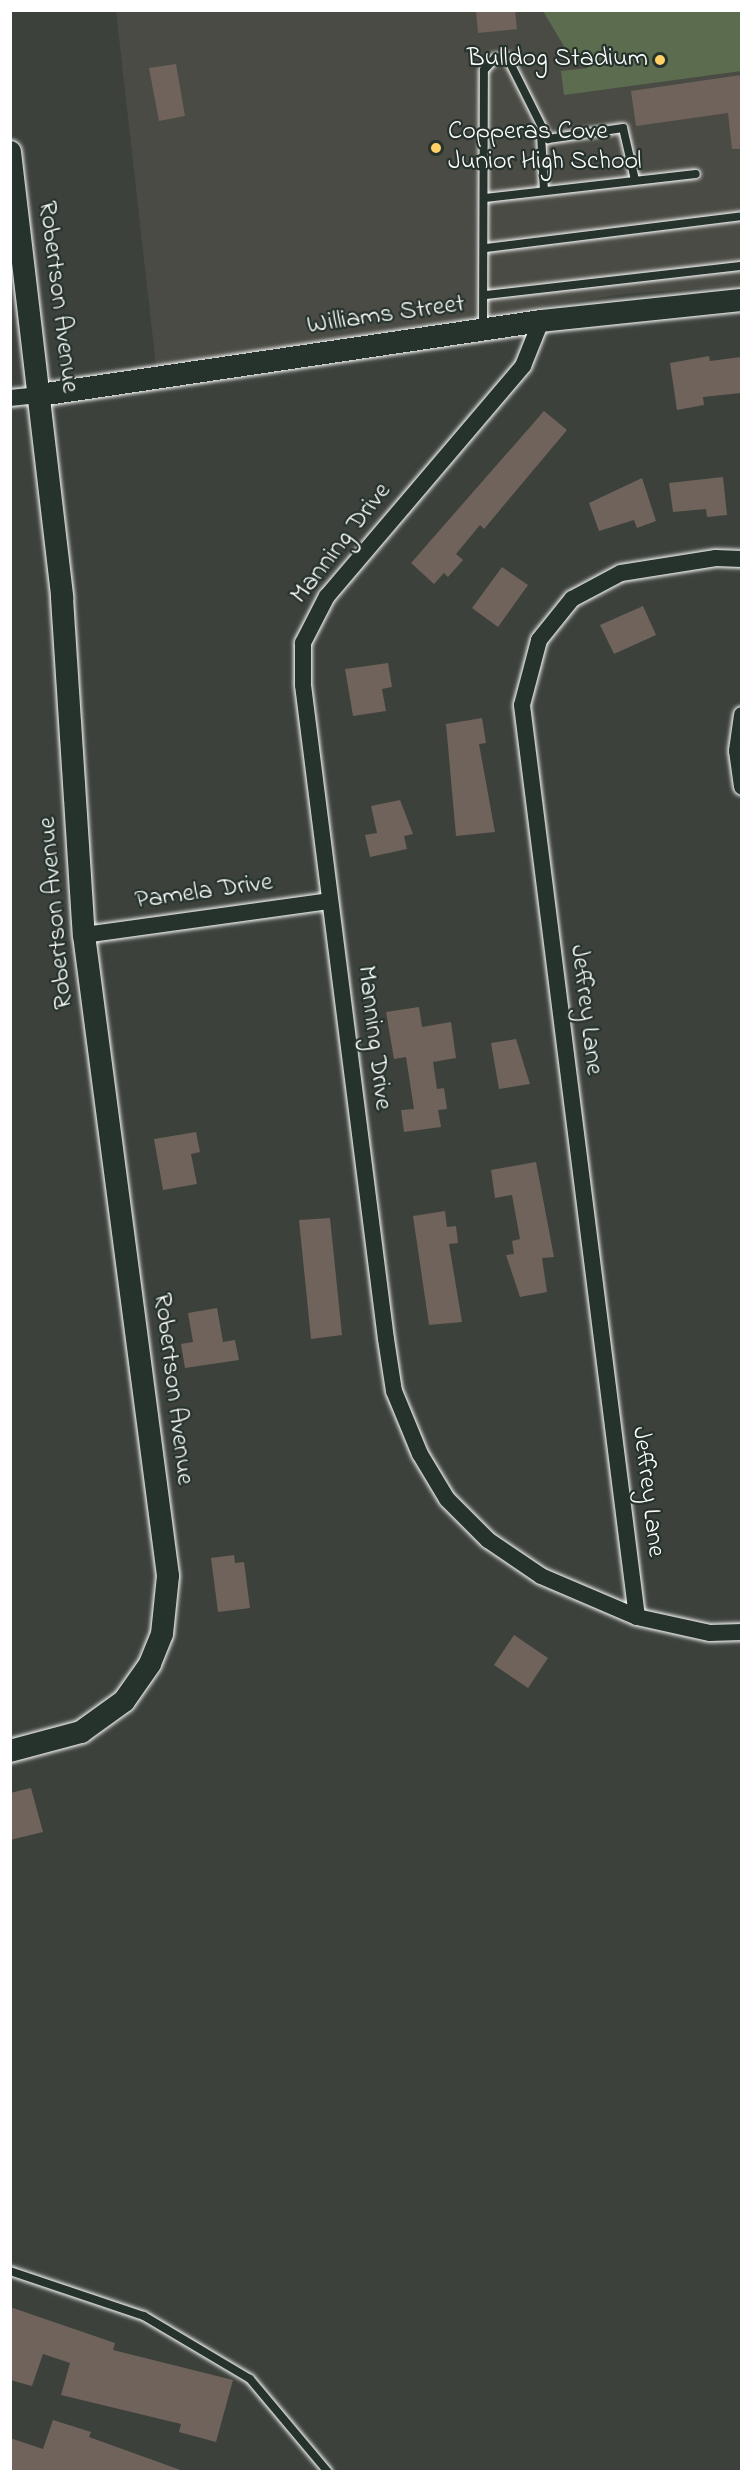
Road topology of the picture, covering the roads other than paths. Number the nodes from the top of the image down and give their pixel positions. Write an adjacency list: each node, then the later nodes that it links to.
1 (541, 134): 4 (lane); 5 (lane); 7 (lane)
2 (10, 152): 6 (street, Robertson Avenue)
3 (696, 174): 4 (lane)
4 (635, 180): 5 (lane)
5 (544, 191): 7 (lane)
6 (13, 196): 15 (street, Robertson Avenue)
7 (486, 198): 9 (lane)
8 (741, 216): 9 (lane)
9 (486, 248): 11 (lane)
10 (741, 266): 11 (lane)
11 (486, 295): 14 (lane)
12 (741, 300): 13 (street, Williams Street)
13 (542, 321): 14 (street, Williams Street); 20 (street, Manning Drive)
14 (482, 331): 15 (street, Williams Street)
15 (40, 395): 16 (street); 21 (street, Robertson Avenue)
16 (10, 398)
17 (741, 559): 22 (street, Jeffrey Lane)
18 (741, 715): 19 (street)
19 (741, 787)
20 (330, 902): 21 (street, Pamela Drive); 22 (street, Manning Drive)
21 (84, 935): 24 (street, Robertson Avenue)
22 (637, 1617): 23 (street, Manning Drive)
23 (741, 1632)
24 (10, 1751)
25 (10, 2271): 26 (lane)
26 (328, 2472)

